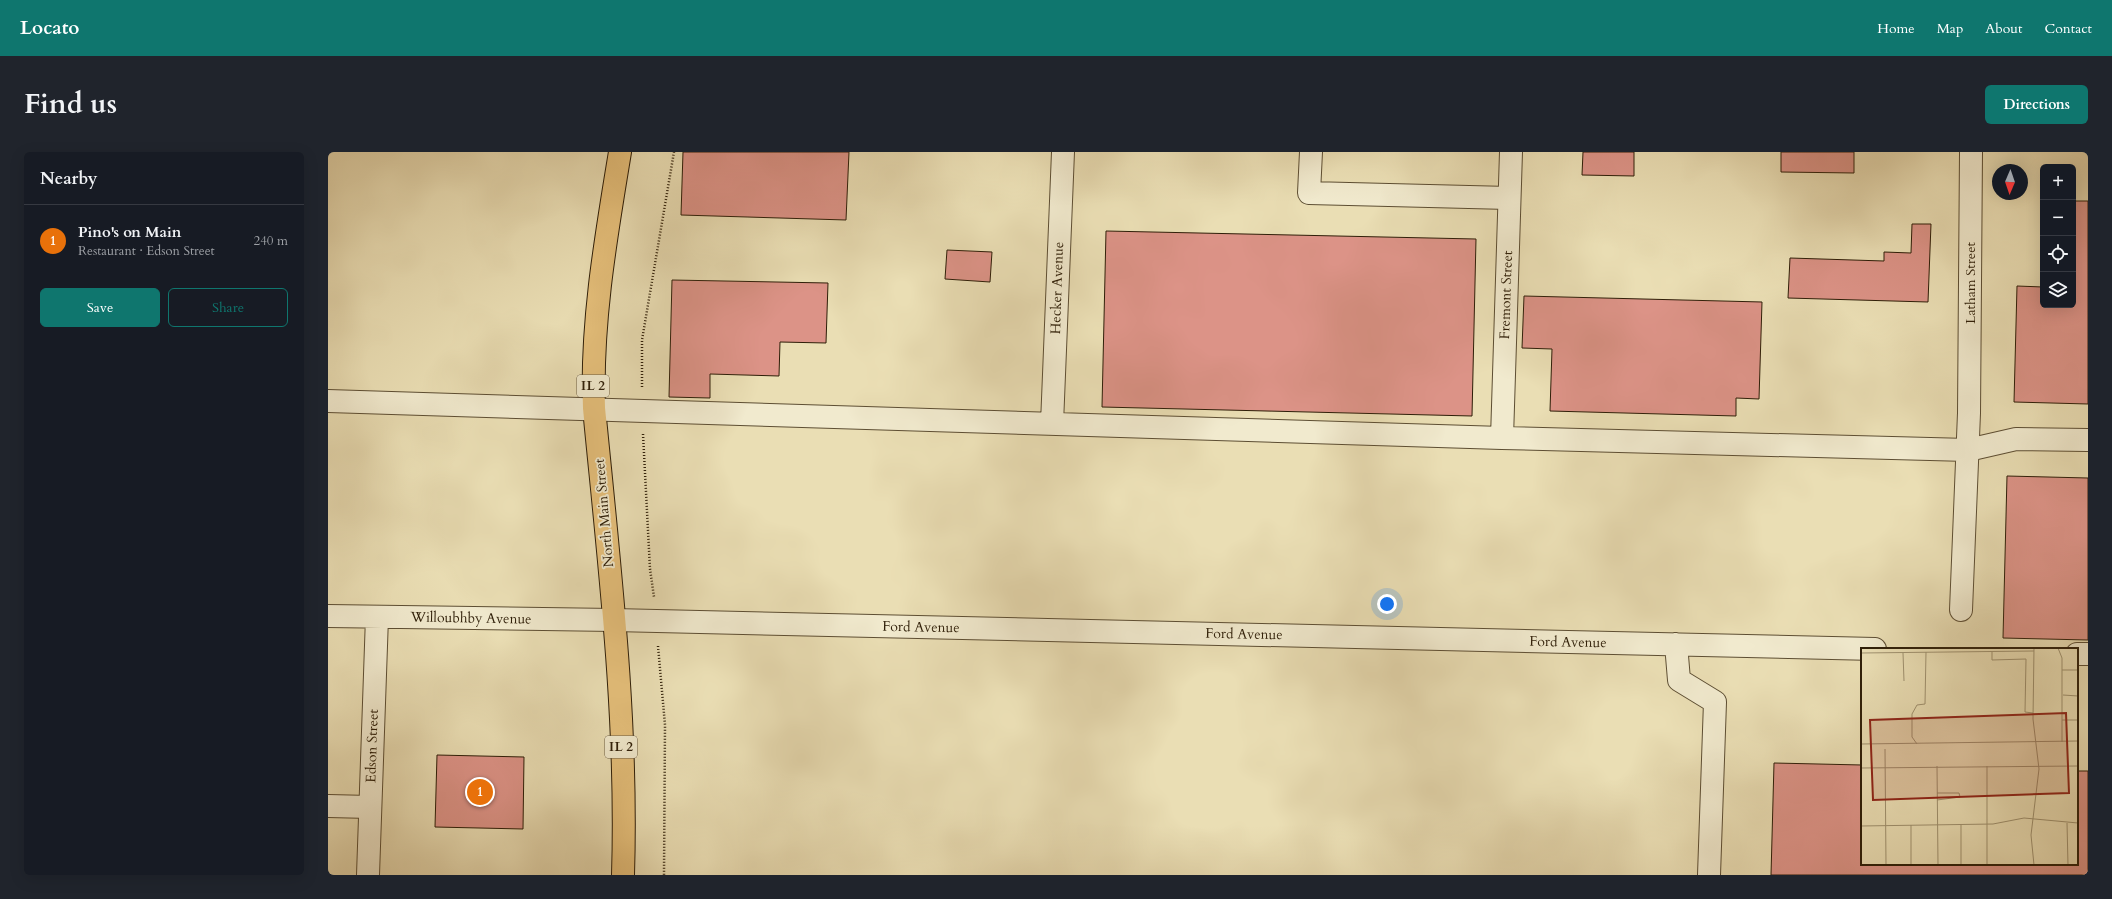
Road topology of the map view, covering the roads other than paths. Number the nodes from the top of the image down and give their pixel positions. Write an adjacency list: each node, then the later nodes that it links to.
1 (620, 152): 8 (main road, North Main Street / IL 2)
2 (1063, 152): 9 (street, Hecker Avenue)
3 (1311, 152): 6 (street)
4 (1511, 152): 6 (street, Fremont Street)
5 (1971, 152): 12 (street, Latham Street)
6 (1509, 198): 10 (street, Fremont Street)
7 (328, 400): 8 (street)
8 (594, 408): 9 (street); 16 (main road, North Main Street / IL 2)
9 (1052, 424): 10 (street)
10 (1502, 438): 12 (street)
11 (2088, 440): 12 (street)
12 (1968, 450): 13 (street, Latham Street)
13 (1962, 610)
14 (328, 616): 15 (street, Willoubhby Avenue)
15 (377, 617): 16 (street, Willoubhby Avenue); 20 (street, Edson Street)
16 (614, 620): 17 (street, Ford Avenue); 22 (main road, North Main Street / IL 2)
17 (1676, 644): 18 (street, Ford Avenue); 23 (street)
18 (1861, 649)
19 (328, 806): 20 (street)
20 (370, 807): 21 (street, Edson Street)
21 (368, 875)
22 (623, 875)
23 (1709, 875)

